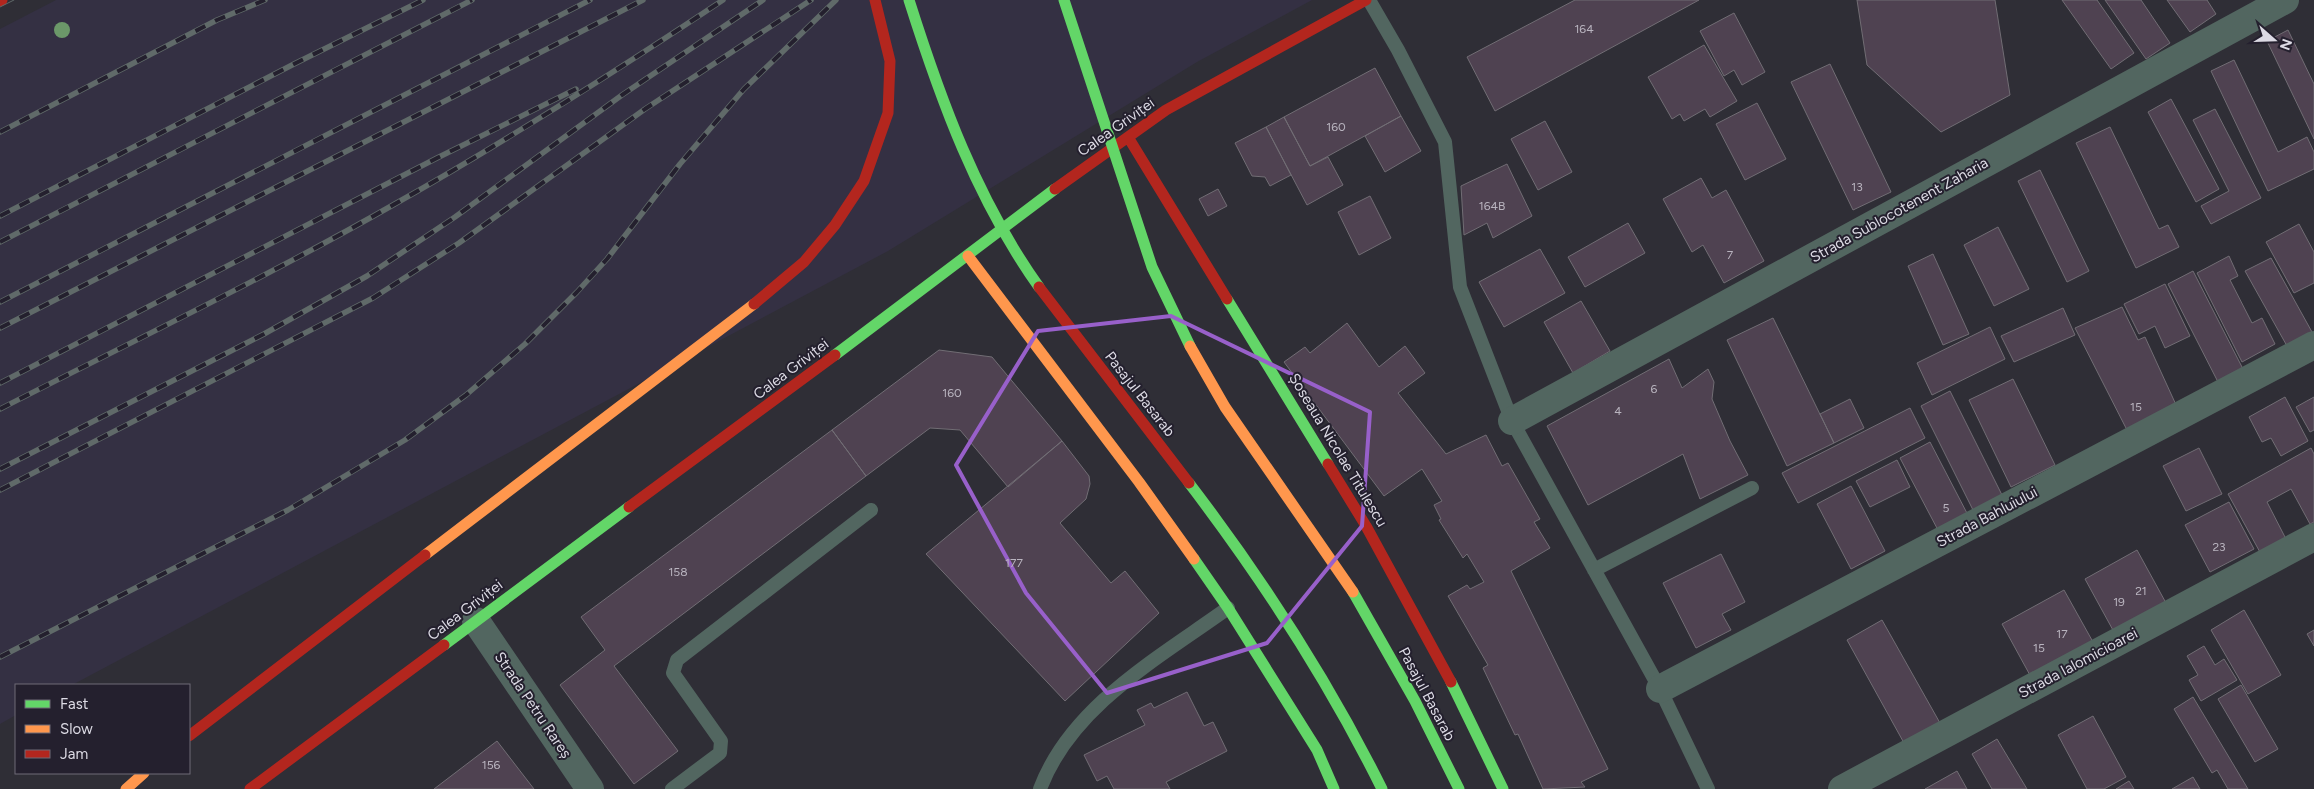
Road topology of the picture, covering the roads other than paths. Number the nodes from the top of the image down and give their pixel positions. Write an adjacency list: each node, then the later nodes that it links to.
1 (875, 0): 17 (main road, bridge)
2 (909, 0): 25 (main road, Pasajul Basarab, bridge)
3 (1064, 0): 26 (main road, Pasajul Basarab, bridge)
4 (1368, 0): 6 (main road, Calea Griviței); 9 (lane)
5 (2285, 0): 9 (street, Strada Sublocotenent Zaharia)
6 (1128, 136): 7 (main road, Calea Griviței); 27 (main road, Șoseaua Nicolae Titulescu)
7 (968, 256): 14 (main road); 15 (main road, Calea Griviței)
8 (2314, 345): 16 (street, Strada Bahluiului)
9 (1512, 421): 13 (lane)
10 (1752, 488): 13 (lane)
11 (871, 510): 22 (lane)
12 (2314, 537): 29 (street, Strada Ialomicioarei)
13 (1594, 570): 16 (lane)
14 (1228, 608): 23 (lane); 24 (main road)
15 (476, 621): 20 (main road, Calea Griviței); 21 (street, Strada Petru Rareș)
16 (1660, 689): 28 (lane)
17 (190, 735)
18 (143, 774): 19 (main road)
19 (126, 789)
20 (250, 789)
21 (590, 789)
22 (672, 789)
23 (1040, 789)
24 (1334, 789)
25 (1382, 789)
26 (1459, 789)
27 (1503, 789)
28 (1708, 789)
29 (1842, 789)

